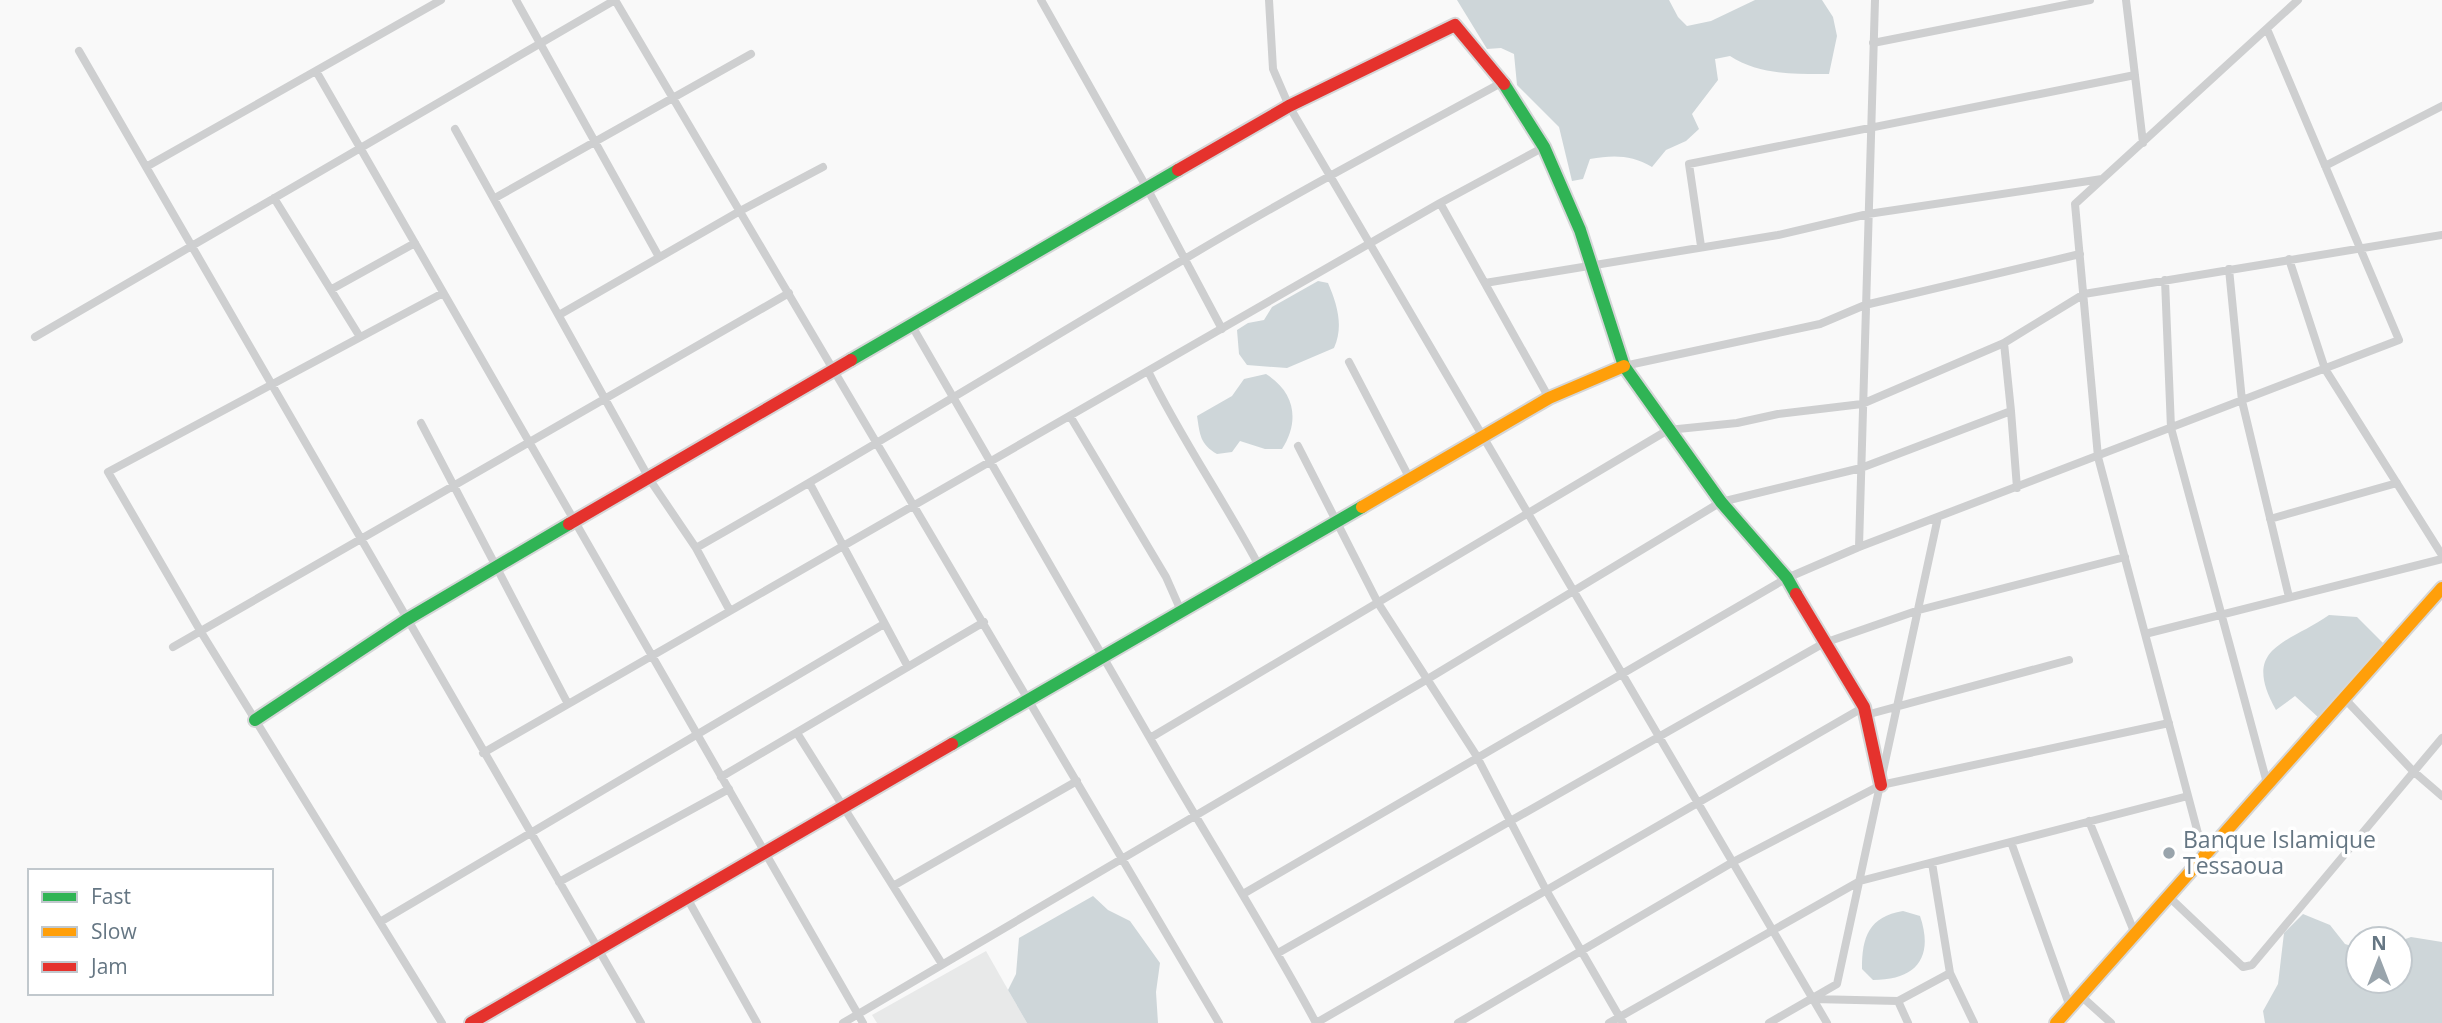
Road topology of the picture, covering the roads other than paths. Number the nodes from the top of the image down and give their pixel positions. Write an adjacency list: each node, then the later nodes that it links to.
1 (441, 0): 15 (street)
2 (516, 0): 12 (street)
3 (615, 0): 12 (street); 18 (street)
4 (1041, 0): 32 (street)
5 (1269, 0): 19 (street)
6 (1875, 0): 11 (street)
7 (2091, 0): 11 (street)
8 (2126, 0): 16 (street)
9 (2298, 0): 10 (street)
10 (2267, 29): 24 (street); 27 (street)
11 (1873, 43): 22 (street)
12 (540, 44): 23 (street); 26 (street)
13 (79, 51): 28 (street)
14 (751, 54): 18 (street)
15 (316, 71): 26 (street); 28 (street)
16 (2134, 75): 22 (street); 24 (street)
17 (1503, 82): 19 (main road); 25 (main road); 30 (street)
18 (673, 98): 23 (street); 36 (street)
19 (1289, 106): 30 (street); 32 (main road)
20 (2442, 106): 27 (street)
21 (455, 129): 34 (street)
22 (1871, 129): 37 (street); 42 (street)
23 (595, 142): 34 (street); 45 (street)
24 (2143, 143): 31 (street)
25 (1544, 147): 35 (street); 48 (main road)
26 (360, 148): 33 (street); 39 (street)
27 (2325, 166): 43 (street)
28 (146, 167): 41 (street)
29 (824, 167): 36 (street)
30 (1330, 175): 40 (street); 46 (street)
31 (2102, 179): 37 (street); 44 (street)
32 (1148, 190): 46 (street); 58 (main road)
33 (274, 198): 41 (street); 52 (street)
34 (495, 198): 57 (street)
35 (1440, 204): 40 (street); 51 (street)
36 (740, 211): 45 (street); 54 (street)
37 (1868, 214): 42 (street); 56 (street)
38 (2442, 235): 43 (street)
39 (415, 243): 52 (street); 53 (street)
40 (1371, 244): 59 (street); 79 (street)
41 (191, 246): 60 (street); 68 (street)
42 (1701, 246): 48 (street)
43 (2360, 248): 47 (street); 65 (street)
44 (2080, 254): 55 (street); 56 (street)
45 (659, 257): 57 (street)
46 (1185, 259): 59 (street); 69 (street)
47 (2289, 259): 49 (street); 65 (street)
48 (1591, 265): 51 (street); 64 (main road)
49 (2229, 269): 50 (street); 72 (street)
50 (2165, 280): 55 (street); 77 (street)
51 (1485, 283): 70 (street)
52 (332, 289): 61 (street)
53 (443, 293): 61 (street); 80 (street)
54 (789, 293): 67 (street); 71 (street)
55 (2084, 294): 62 (street); 83 (street)
56 (1865, 305): 64 (street); 73 (street)
57 (559, 315): 71 (street)
58 (912, 326): 67 (main road); 69 (street)
59 (1222, 329): 66 (street)
60 (35, 337)
61 (360, 337): 68 (street)
62 (2004, 343): 73 (street); 74 (street)
63 (1349, 362): 86 (street)
64 (1624, 366): 70 (main road); 78 (main road)
65 (2325, 369): 72 (street); 88 (street)
66 (1148, 371): 75 (street); 105 (street)
67 (835, 372): 81 (street); 87 (main road)
68 (270, 384): 99 (street); 119 (street)
69 (955, 398): 81 (street); 84 (street)
70 (1549, 398): 79 (main road)
71 (605, 399): 80 (street); 87 (street)
72 (2242, 401): 77 (street); 96 (street)
73 (1862, 404): 78 (street); 85 (street)
74 (2011, 411): 85 (street); 91 (street)
75 (1070, 416): 84 (street); 114 (street)
76 (421, 423): 90 (street)
77 (2171, 428): 83 (street); 115 (street)
78 (1668, 430): 92 (main road); 94 (street)
79 (1484, 437): 86 (main road); 94 (street)
80 (529, 442): 90 (street); 98 (street)
81 (879, 444): 89 (street); 93 (street)
82 (1298, 446): 97 (street)
83 (2098, 457): 91 (street); 103 (street)
84 (991, 462): 93 (street); 123 (street)
85 (1861, 468): 92 (street); 101 (street)
86 (1410, 479): 97 (main road)
87 (650, 480): 98 (main road); 102 (street)
88 (2397, 483): 96 (street); 104 (street)
89 (810, 484): 100 (street); 102 (street)
90 (454, 486): 99 (street); 106 (street)
91 (2017, 488): 95 (street)
92 (1721, 502): 107 (main road); 109 (street)
93 (915, 505): 100 (street); 117 (street)
94 (1530, 515): 109 (street); 111 (street)
95 (1938, 517): 101 (street); 112 (street)
96 (2270, 519): 110 (street)
97 (1334, 522): 105 (main road); 111 (street)
98 (576, 523): 106 (main road); 124 (street)
99 (360, 540): 116 (street); 119 (street)
100 (843, 546): 113 (street); 118 (street)
101 (1859, 547): 107 (street)
102 (695, 548): 113 (street)
103 (2125, 556): 112 (street); 120 (street)
104 (2442, 557): 110 (street)
105 (1259, 566): 114 (main road)
106 (498, 568): 116 (main road); 131 (street)
107 (1787, 578): 121 (main road); 127 (street)
108 (2442, 588): 129 (main road)
109 (1573, 589): 127 (street); 128 (street)
110 (2288, 597): 115 (street)
111 (1378, 603): 128 (street); 139 (street)
112 (1919, 610): 121 (street); 132 (street)
113 (730, 611): 124 (street)
114 (1181, 611): 123 (main road)
115 (2221, 614): 120 (street); 146 (street)
116 (407, 620): 134 (main road); 141 (street)
117 (984, 622): 126 (street); 130 (street)
118 (884, 624): 126 (street); 137 (street)
119 (201, 632): 122 (street); 134 (street)
120 (2145, 634): 135 (street)
121 (1824, 643): 133 (main road); 138 (street)
122 (173, 648)
123 (1105, 655): 130 (main road); 139 (street)
124 (652, 656): 131 (street); 137 (street)
125 (2069, 660): 132 (street)
126 (908, 667): 136 (street)
127 (1624, 673): 138 (street); 142 (street)
128 (1426, 680): 142 (street); 153 (street)
129 (2344, 698): 143 (street); 146 (main road)
130 (1030, 699): 145 (street); 152 (main road)
131 (568, 704): 141 (street)
132 (1898, 706): 133 (street); 147 (street)
133 (1865, 711): 147 (main road); 151 (street)
134 (255, 720): 170 (street)
135 (2169, 723): 147 (street); 149 (street)
136 (797, 733): 144 (street); 152 (street)
137 (697, 734): 144 (street); 156 (street)
138 (1659, 735): 151 (street); 155 (street)
139 (1150, 738): 153 (street)
140 (2442, 738): 143 (street)
141 (483, 752): 156 (street)
142 (1478, 758): 155 (street); 167 (street)
143 (2413, 771): 150 (street); 168 (street)
144 (722, 777): 148 (street)
145 (1077, 781): 160 (street); 165 (street)
146 (2267, 783): 159 (main road)
147 (1881, 785): 161 (street); 163 (street)
148 (729, 789): 158 (street); 164 (street)
149 (2188, 796): 154 (street); 159 (street)
150 (2442, 796)
151 (1698, 803): 161 (street); 166 (street)
152 (843, 807): 158 (main road); 165 (street)
153 (1195, 814): 160 (street); 167 (street)
154 (2089, 821): 157 (street); 172 (street)
155 (1511, 822): 166 (street); 175 (street)
156 (530, 833): 164 (street); 170 (street)
157 (2011, 842): 162 (street); 181 (street)
158 (765, 852): 169 (main road); 182 (street)
159 (2204, 856): 168 (main road)
160 (1122, 857): 176 (street); 190 (street)
161 (1733, 862): 171 (street); 174 (street)
162 (1932, 863): 163 (street); 177 (street)
163 (1860, 881): 171 (street); 179 (street)
164 (559, 882): 173 (street)
165 (893, 886): 176 (street)
166 (1546, 890): 174 (street); 191 (street)
167 (1243, 894): 175 (street)
168 (2168, 896): 172 (main road)
169 (687, 898): 173 (main road); 187 (street)
170 (380, 922): 184 (street)
171 (1774, 932): 179 (street); 183 (street)
172 (2134, 934): 178 (main road)
173 (598, 949): 185 (main road); 186 (street)
174 (1582, 952): 183 (street); 192 (street)
175 (1278, 953): 191 (street)
176 (942, 964): 182 (street)
177 (1950, 973): 180 (street); 197 (street)
178 (2081, 996): 181 (main road); 199 (street)
179 (1813, 999): 180 (street); 194 (street); 195 (street)
180 (1898, 1001): 196 (street)
181 (2070, 1007): 198 (main road)
182 (858, 1014): 188 (street); 189 (street)
183 (1622, 1020): 193 (street)
184 (443, 1023)
185 (471, 1023)
186 (641, 1023)
187 (757, 1023)
188 (843, 1023)
189 (863, 1023)
190 (1219, 1023)
191 (1316, 1023)
192 (1458, 1023)
193 (1609, 1023)
194 (1769, 1023)
195 (1827, 1023)
196 (1908, 1023)
197 (1974, 1023)
198 (2056, 1023)
199 (2111, 1023)

